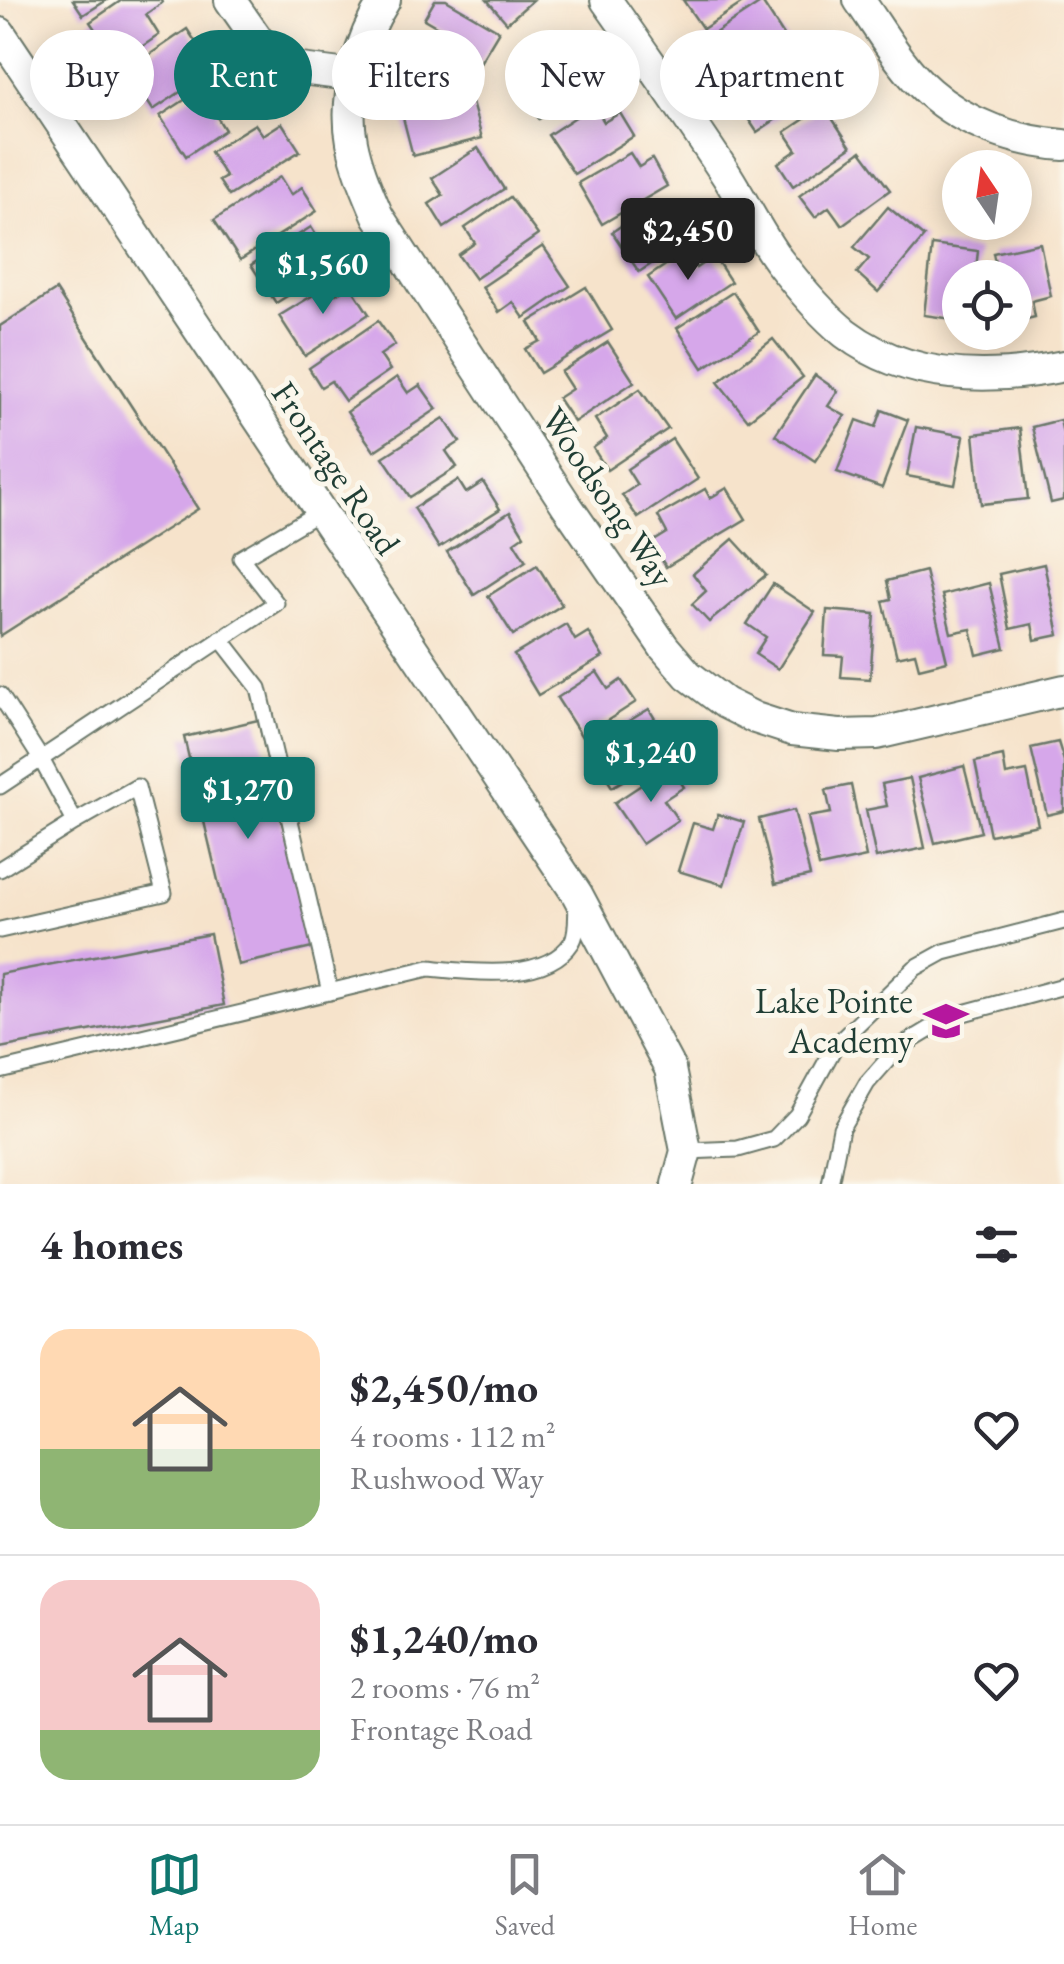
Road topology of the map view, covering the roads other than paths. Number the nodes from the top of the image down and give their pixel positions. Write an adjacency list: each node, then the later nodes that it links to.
1 (230, 0): 7 (street)
2 (386, 0): 5 (street, Woodsong Way)
3 (606, 0): 10 (street)
4 (859, 0): 9 (street)
5 (369, 30)
6 (0, 33): 11 (street, Frontage Road)
7 (332, 75)
8 (351, 120): 13 (street, Woodsong Way)
9 (1064, 145)
10 (1064, 366)
11 (320, 512): 12 (lane); 19 (street, Frontage Road)
12 (221, 640): 15 (lane); 23 (lane)
13 (1064, 690)
14 (0, 695): 15 (lane)
15 (42, 759): 16 (lane); 17 (lane)
16 (0, 786)
17 (75, 822): 18 (lane); 21 (lane)
18 (0, 868)
19 (578, 894): 23 (lane); 25 (street, Frontage Road)
20 (1064, 921): 25 (lane)
21 (0, 930)
22 (1064, 986): 27 (lane)
23 (330, 992): 24 (lane)
24 (0, 1071)
25 (686, 1151): 26 (street)
26 (677, 1184)
27 (830, 1184)

